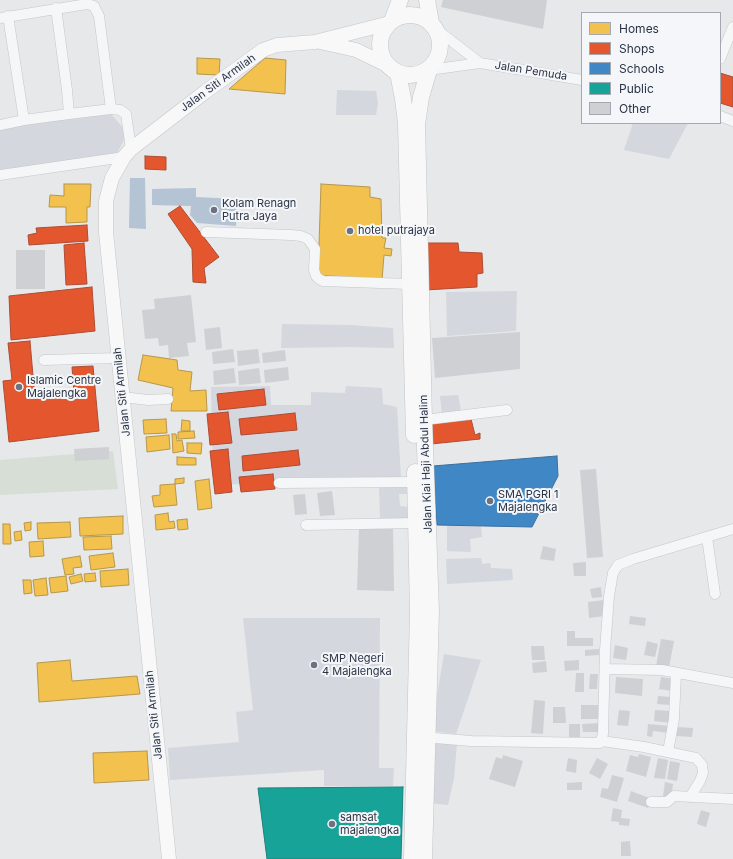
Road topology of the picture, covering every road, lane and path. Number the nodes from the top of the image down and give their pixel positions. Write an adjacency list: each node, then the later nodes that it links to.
1 (400, 0): 5 (main road)
2 (427, 0): 6 (main road)
3 (56, 8): 4 (street); 14 (street); 15 (street)
4 (4, 17): 17 (street)
5 (391, 22): 6 (main road); 8 (main road); 11 (main road)
6 (434, 26): 10 (street); 12 (main road)
7 (733, 27): 9 (street)
8 (315, 42): 11 (main road); 20 (main road, Jalan Siti Armilah)
9 (721, 57)
10 (480, 63): 12 (street); 13 (street, Jalan Pemuda)
11 (392, 69): 12 (main road); 23 (main road, Jalan Kiai Haji Abdul Halim)
12 (429, 70): 29 (main road, Jalan Kiai Haji Abdul Halim)
13 (581, 80)
14 (111, 108): 15 (street); 20 (street)
15 (69, 114): 17 (street)
16 (721, 116): 18 (street)
17 (24, 120): 19 (street)
18 (733, 121)
19 (0, 125)
20 (128, 153): 21 (street); 24 (main road, Jalan Siti Armilah)
21 (0, 175)
22 (206, 232): 23 (street)
23 (409, 284): 30 (main road, Jalan Kiai Haji Abdul Halim)
24 (118, 358): 25 (street); 26 (main road, Jalan Siti Armilah)
25 (44, 360)
26 (122, 397): 27 (street); 46 (main road, Jalan Siti Armilah)
27 (168, 399)
28 (507, 410): 29 (street)
29 (424, 420): 40 (main road, Jalan Kiai Haji Abdul Halim)
30 (415, 482): 31 (street); 32 (main road, Jalan Kiai Haji Abdul Halim)
31 (279, 483)
32 (416, 523): 33 (street); 40 (main road, Jalan Kiai Haji Abdul Halim)
33 (306, 525)
34 (733, 529): 35 (street)
35 (707, 537): 36 (street); 37 (street)
36 (715, 594)
37 (605, 669): 38 (street); 41 (street)
38 (676, 673): 39 (street); 42 (street)
39 (733, 683)
40 (421, 737): 41 (street); 47 (main road, Jalan Kiai Haji Abdul Halim); 48 (main road, Jalan Kiai Haji Abdul Halim)
41 (602, 740): 42 (street)
42 (668, 752): 43 (street)
43 (690, 797): 44 (street); 45 (street)
44 (733, 799)
45 (651, 802)
46 (169, 859)
47 (412, 859)
48 (424, 859)

